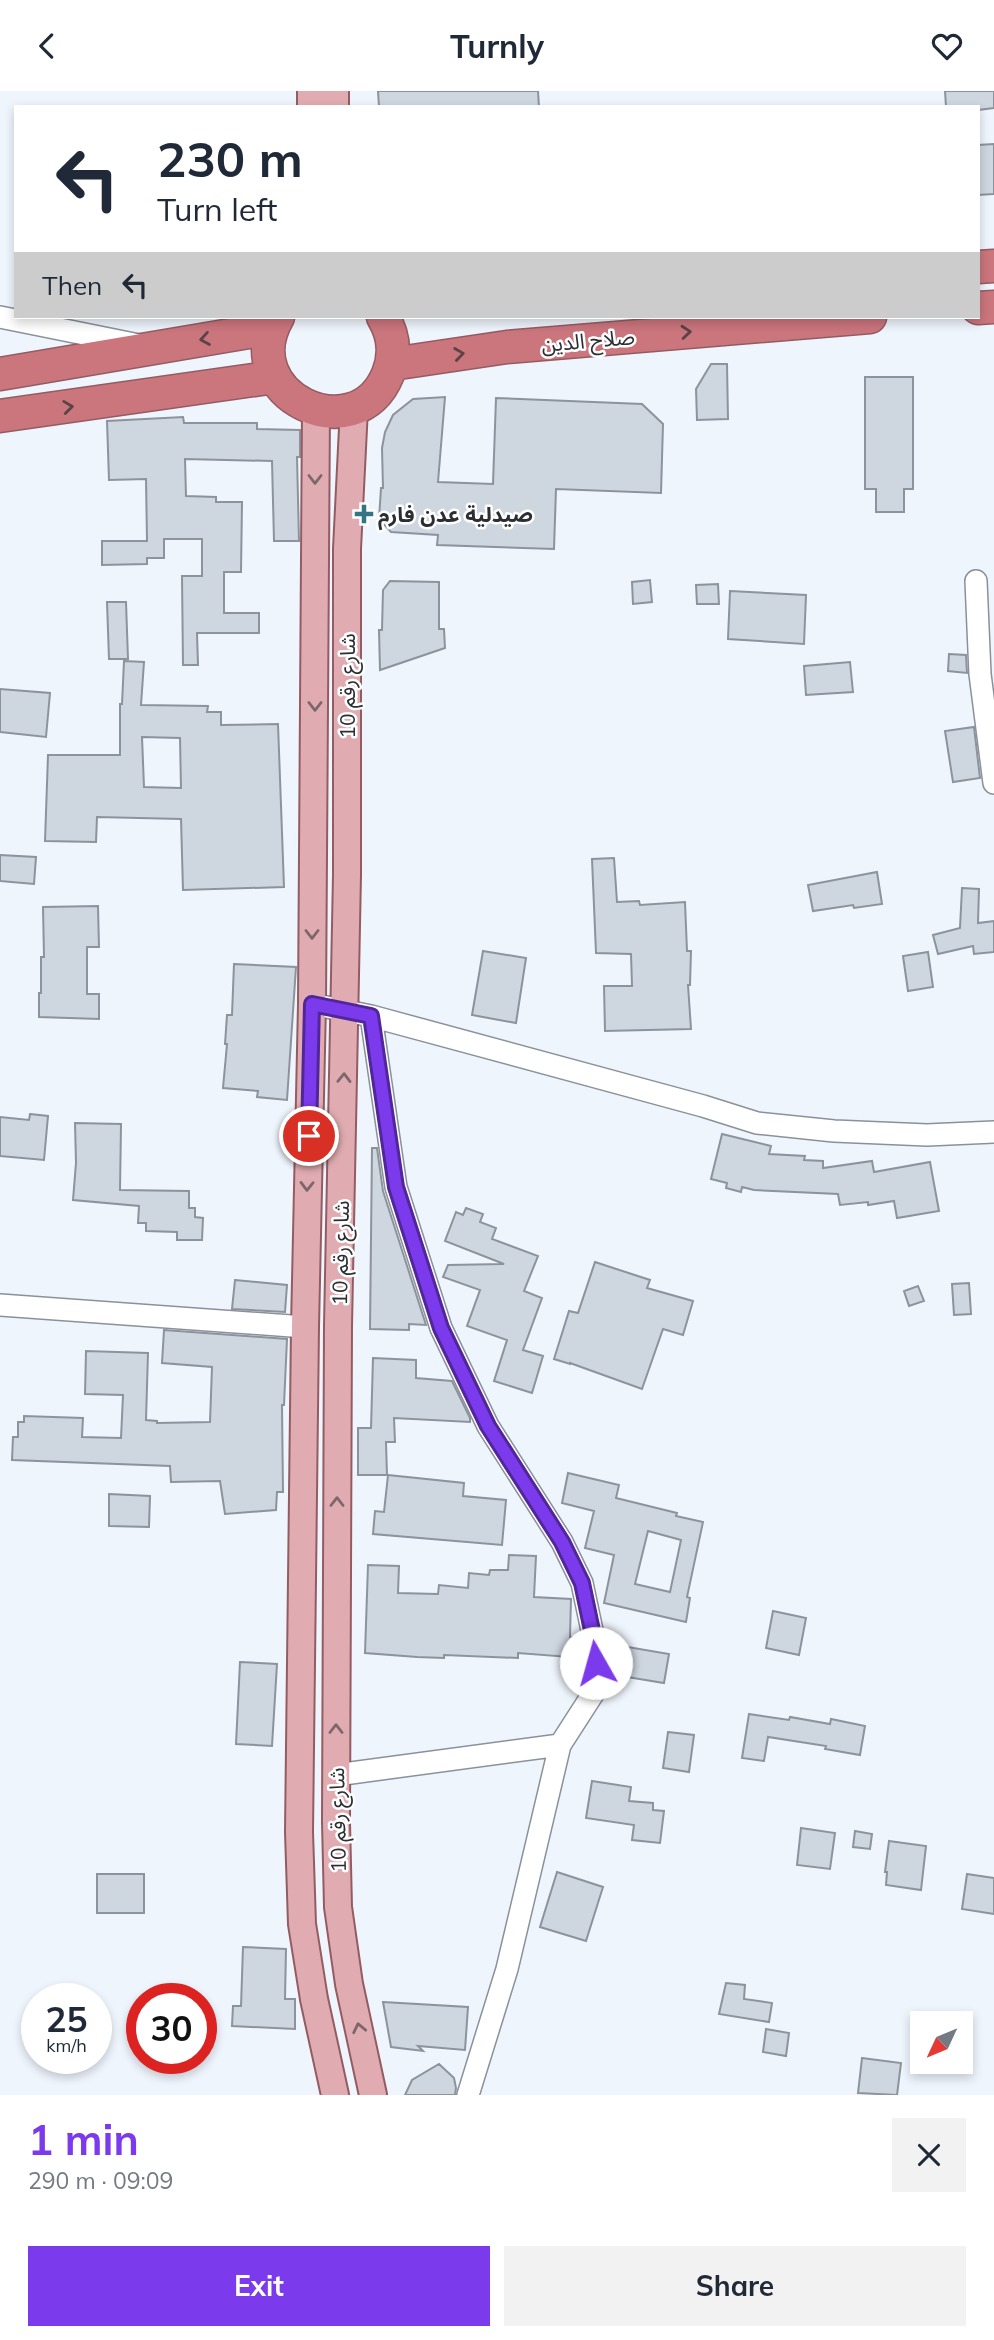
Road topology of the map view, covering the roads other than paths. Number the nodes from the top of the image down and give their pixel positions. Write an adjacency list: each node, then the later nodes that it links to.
1 (0, 317): 5 (street)
2 (384, 319): 6 (highway)
3 (846, 319): 6 (highway, صلاح الدين, one-way to 3)
4 (275, 322): 5 (highway, one-way to 5); 8 (highway)
5 (155, 348): 7 (highway)
6 (392, 363): 9 (highway)
7 (0, 374)
8 (275, 377): 10 (highway); 11 (highway, one-way to 8)
9 (354, 408): 10 (highway); 15 (main road, شارع رقم 10)
10 (316, 410): 14 (main road, شارع رقم 10, one-way to 14)
11 (0, 415)
12 (976, 580): 13 (street)
13 (994, 783)
14 (312, 1004): 15 (street); 18 (main road, شارع رقم 10, one-way to 18)
15 (358, 1013): 16 (street); 19 (street); 20 (main road, شارع رقم 10, one-way to 15)
16 (994, 1132)
17 (0, 1305): 18 (street)
18 (304, 1327): 21 (main road, شارع رقم 10)
19 (560, 1745): 20 (street); 23 (street)
20 (336, 1775): 22 (main road, شارع رقم 10, one-way to 20)
21 (335, 2095)
22 (373, 2095)
23 (468, 2095)

